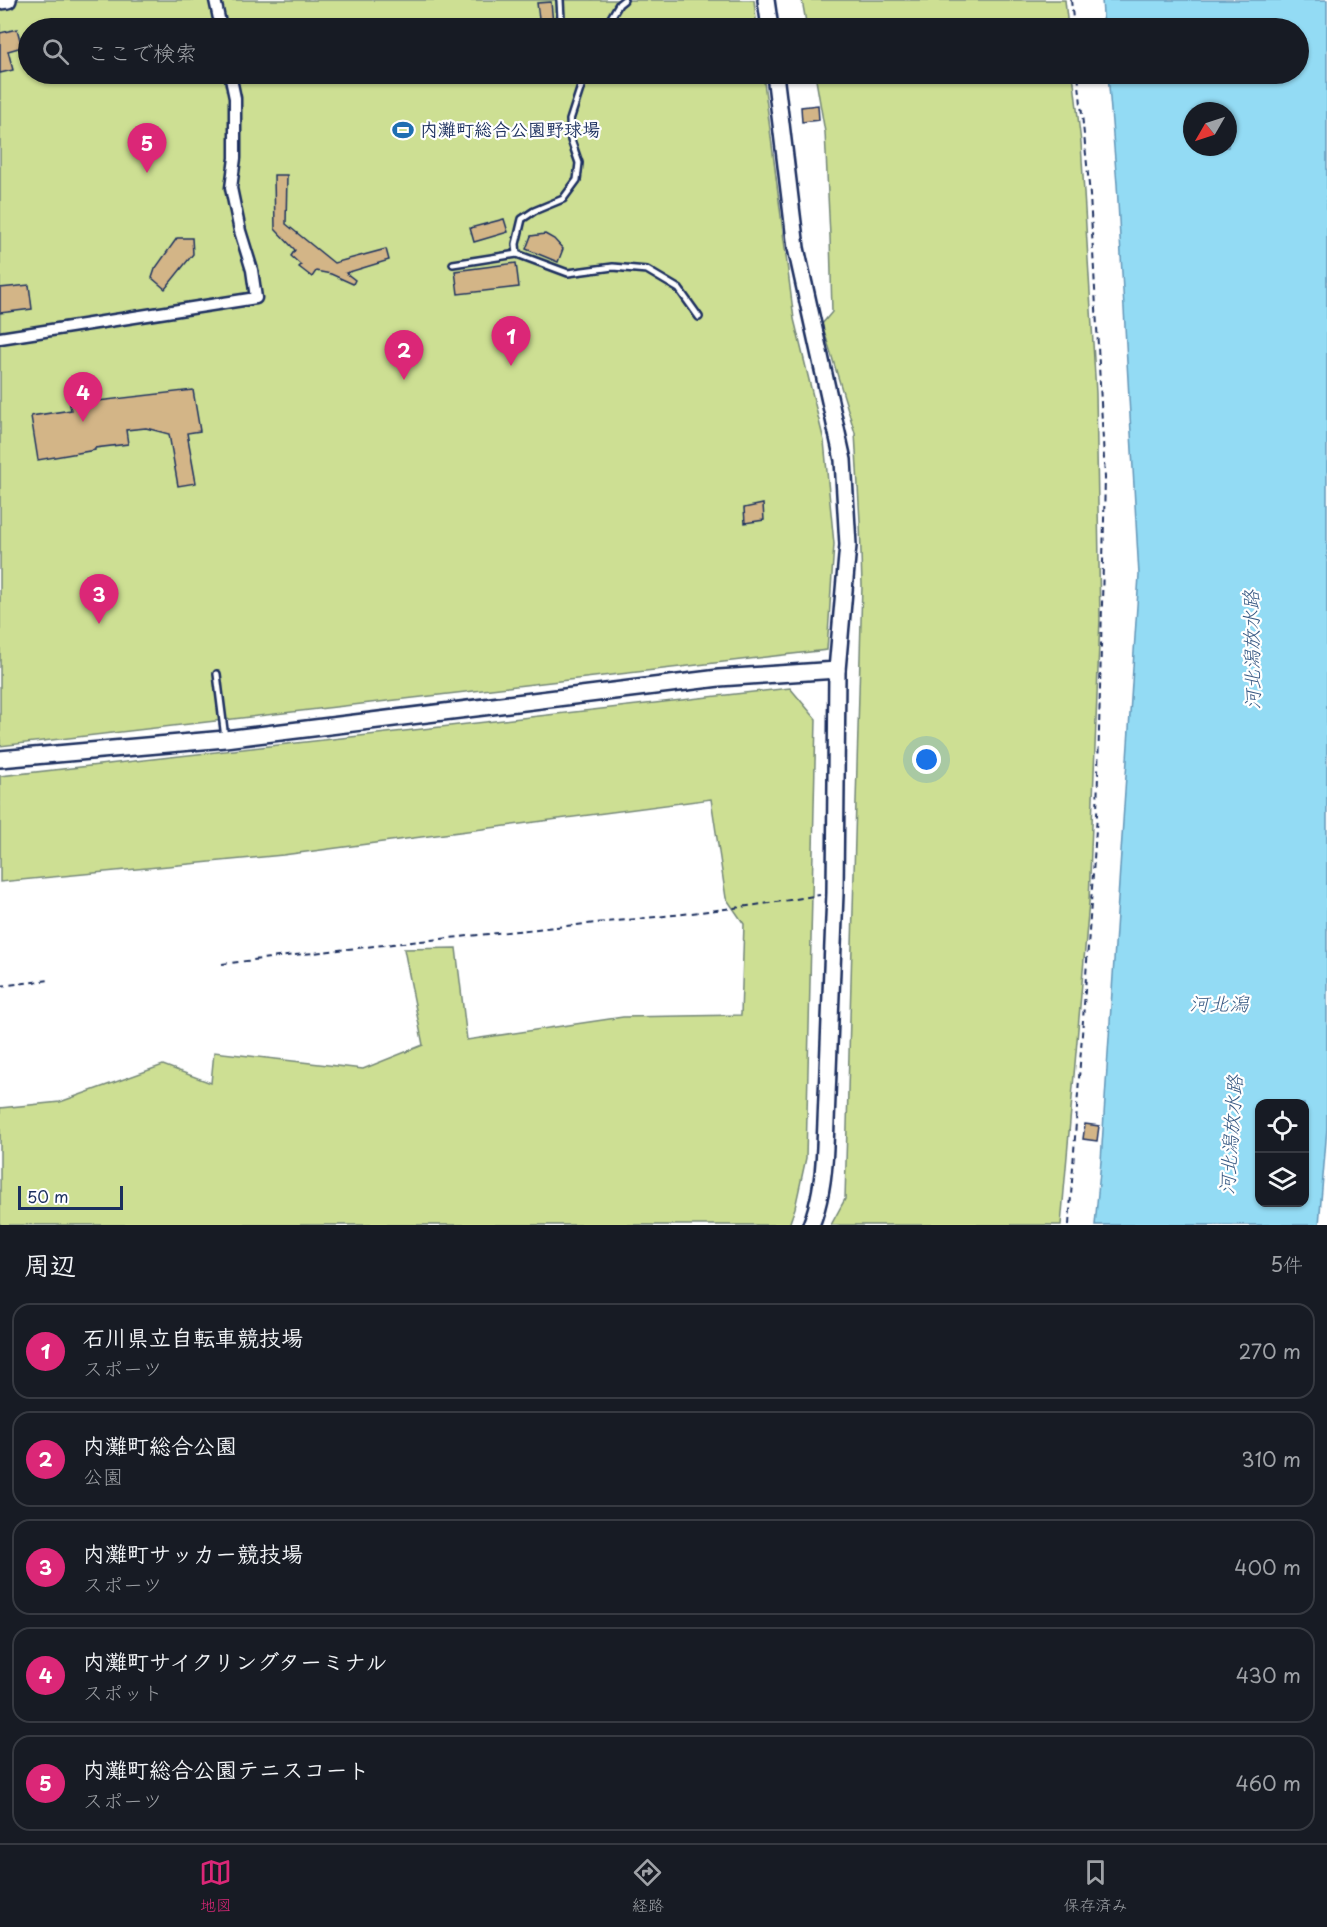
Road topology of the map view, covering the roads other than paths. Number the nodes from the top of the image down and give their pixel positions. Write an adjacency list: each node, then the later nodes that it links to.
1 (8, 0): 6 (street)
2 (215, 0): 7 (street)
3 (560, 0): 8 (lane)
4 (624, 0): 9 (lane)
5 (766, 0): 10 (street)
6 (0, 1)
7 (218, 18)
8 (561, 18)
9 (611, 18)
10 (769, 18)
11 (232, 84): 17 (street)
12 (582, 84): 14 (lane)
13 (776, 84): 18 (street)
14 (518, 254): 15 (lane); 16 (lane)
15 (453, 264)
16 (699, 317)
17 (0, 338)
18 (837, 670): 20 (street); 22 (street)
19 (217, 674): 20 (lane)
20 (225, 739): 21 (street)
21 (0, 759)
22 (811, 1225)

